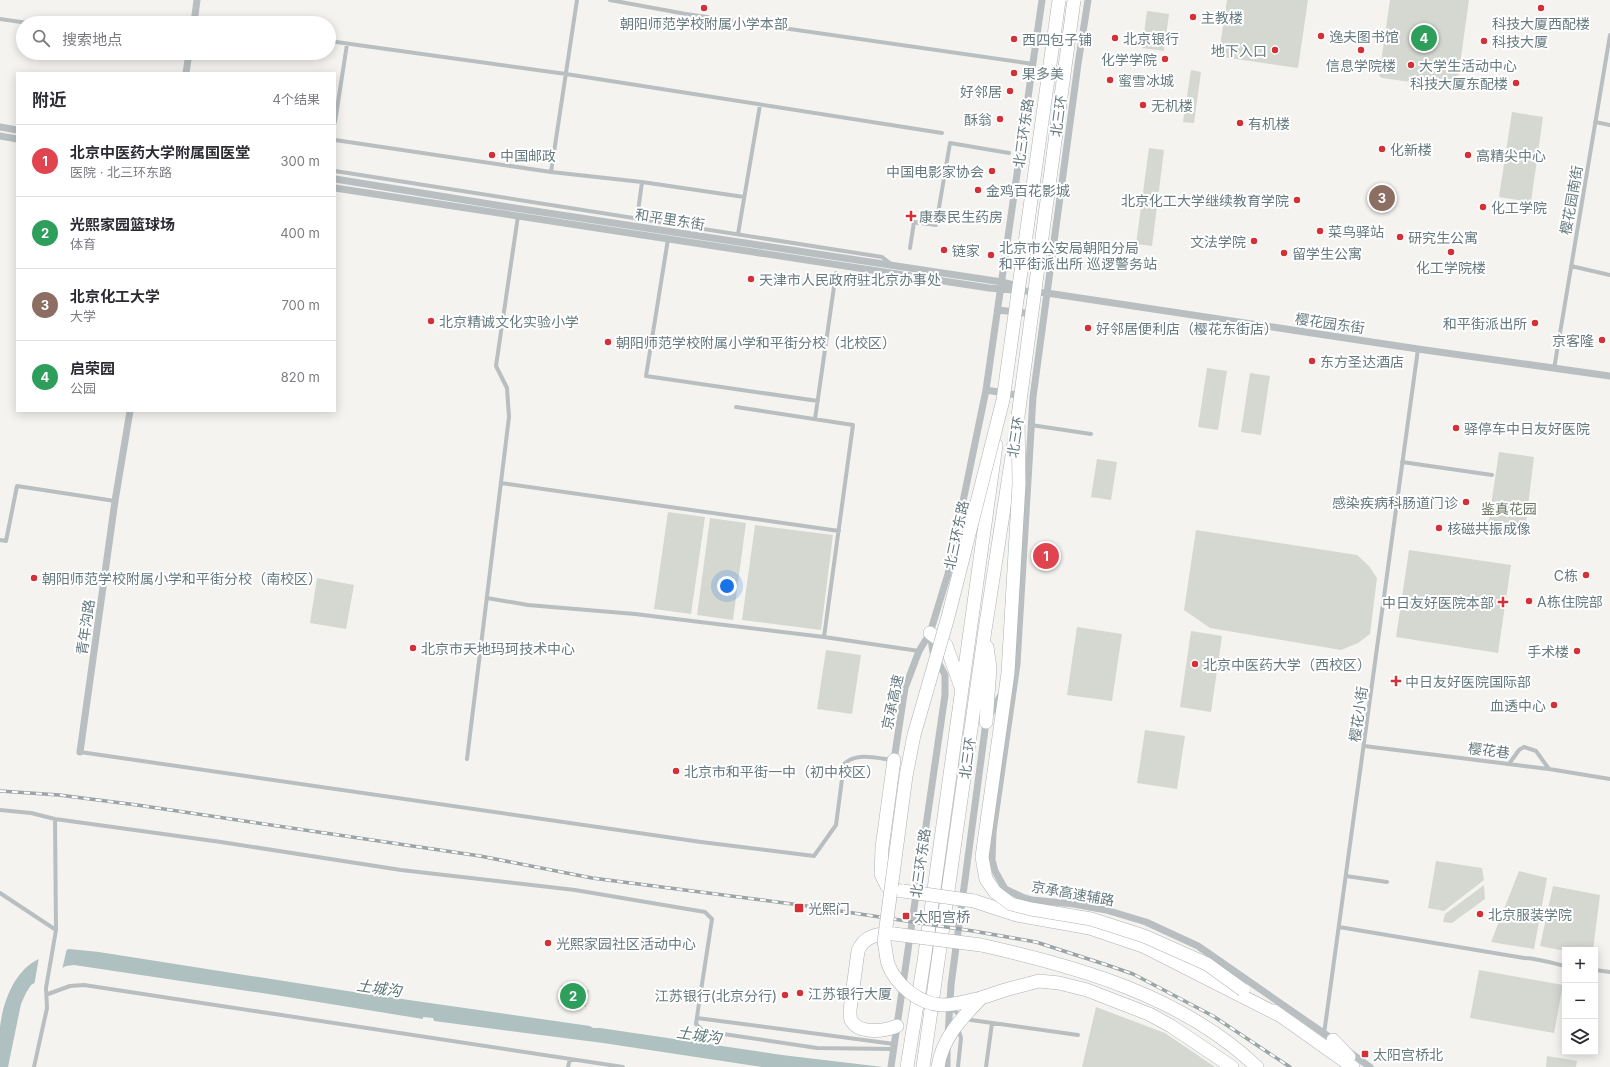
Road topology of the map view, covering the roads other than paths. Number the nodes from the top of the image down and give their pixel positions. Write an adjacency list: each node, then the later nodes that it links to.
1 (197, 0): 8 (street)
2 (576, 0): 17 (street)
3 (610, 0): 15 (street)
4 (1042, 0): 15 (street, 北三环东路)
5 (1059, 0): 54 (highway, 北三环, bridge)
6 (1074, 0): 58 (highway, 北三环, bridge)
7 (1088, 0): 46 (street)
8 (196, 16)
9 (0, 19): 10 (street)
10 (16, 21)
11 (1610, 35): 20 (street, 樱花园南街)
12 (336, 42): 13 (street)
13 (348, 44): 17 (street); 19 (street)
14 (188, 60): 16 (street)
15 (1033, 64): 44 (street, 北三环东路)
16 (186, 72)
17 (566, 74): 18 (street); 30 (street)
18 (760, 105): 24 (street); 34 (street)
19 (336, 116)
20 (1596, 122): 21 (street); 41 (street, 樱花园南街)
21 (1610, 125)
22 (0, 127): 23 (street)
23 (16, 130)
24 (942, 133)
25 (0, 136): 26 (street)
26 (16, 139)
27 (336, 140): 30 (street)
28 (1009, 153): 39 (street)
29 (336, 171): 36 (street)
30 (551, 172): 32 (street)
31 (336, 179): 40 (street, 和平里东街)
32 (642, 182): 34 (street); 36 (street)
33 (336, 188): 35 (street, 和平里东街)
34 (744, 197): 37 (street)
35 (518, 216): 38 (street, 和平里东街); 64 (street)
36 (637, 219): 37 (street)
37 (738, 234): 40 (street)
38 (668, 239): 45 (street, 和平里东街); 55 (street)
39 (910, 248)
40 (893, 266): 44 (street, 和平里东街)
41 (1571, 266): 43 (street); 50 (street, 樱花园南街)
42 (836, 273): 55 (street)
43 (1610, 275)
44 (1002, 282): 45 (street, 北三环东路); 46 (street, 和平里东街)
45 (1001, 290): 46 (street, 和平里东街); 47 (street, 北三环东路)
46 (1047, 293): 48 (street); 49 (street, 樱花园东街)
47 (998, 310): 48 (street); 52 (street, 北三环东路)
48 (1044, 316): 53 (street)
49 (1418, 349): 50 (street, 樱花园东街); 62 (street, 樱花小街)
50 (1554, 369): 51 (street, 樱花园东街)
51 (1610, 376)
52 (986, 390): 53 (street); 70 (street, 北三环东路)
53 (1033, 397): 60 (street)
54 (1003, 400): 75 (highway, 北三环); 97 (highway, bridge)
55 (818, 401): 59 (street)
56 (736, 406): 59 (street)
57 (130, 412): 65 (street, 青年沟路)
58 (1018, 416): 69 (highway, 北三环); 99 (highway, bridge)
59 (815, 419): 66 (street)
60 (1031, 425): 61 (street); 74 (street)
61 (1091, 434)
62 (1402, 462): 63 (street); 77 (street, 樱花小街)
63 (1492, 475)
64 (501, 483): 66 (street); 68 (street)
65 (115, 501): 67 (street); 78 (street, 青年沟路)
66 (839, 531): 71 (street)
67 (0, 540)
68 (487, 598): 71 (street); 79 (street)
69 (985, 630): 76 (highway); 112 (highway, 北三环)
70 (930, 634): 72 (street, 京承高速); 73 (street, 北三环东路); 75 (highway)
71 (824, 637): 72 (street)
72 (919, 651): 73 (street); 80 (street, 京承高速)
73 (933, 652): 102 (street, 北三环东路)
74 (1017, 664): 76 (street); 104 (street, 京承高速辅路)
75 (962, 688): 86 (highway, 北三环)
76 (986, 722): 95 (street)
77 (1364, 746): 81 (street, 樱花巷); 87 (street, 樱花小街)
78 (80, 752): 80 (street)
79 (467, 759)
80 (894, 760): 99 (highway, bridge)
81 (1509, 764): 82 (street, 樱花巷); 82 (street)
82 (1549, 769): 83 (street, 樱花巷)
83 (1610, 779)
84 (0, 810): 85 (street)
85 (55, 820): 91 (street); 100 (street)
86 (936, 872): 111 (highway, 北三环东路)
87 (1346, 876): 88 (street); 90 (street, 樱花小街)
88 (1387, 882)
89 (0, 893): 91 (street)
90 (1339, 927): 92 (street); 104 (street, 樱花小街)
91 (56, 930): 96 (street)
92 (1562, 965)
93 (1598, 970): 94 (street)
94 (1610, 972)
95 (951, 985): 98 (street); 114 (street)
96 (48, 994): 106 (street); 107 (street)
97 (982, 998): 113 (highway, bridge); 117 (highway)
98 (953, 1010): 101 (street); 115 (street)
99 (1281, 1016): 119 (highway)
100 (697, 1018): 105 (street); 105 (street)
101 (992, 1023): 103 (street); 116 (street)
102 (897, 1026): 105 (street, 北三环东路); 118 (highway, bridge)
103 (1078, 1035)
104 (1328, 1037): 120 (highway); 121 (street, 京承高速辅路)
105 (894, 1047): 110 (street, 北三环东路)
106 (570, 1059): 108 (street); 109 (street)
107 (34, 1067)
108 (568, 1067)
109 (623, 1067)
110 (891, 1067)
111 (907, 1067)
112 (924, 1067)
113 (938, 1067)
114 (947, 1067)
115 (958, 1067)
116 (986, 1067)
117 (1232, 1067)
118 (1257, 1067)
119 (1353, 1067)
120 (1358, 1067)
121 (1370, 1067)

